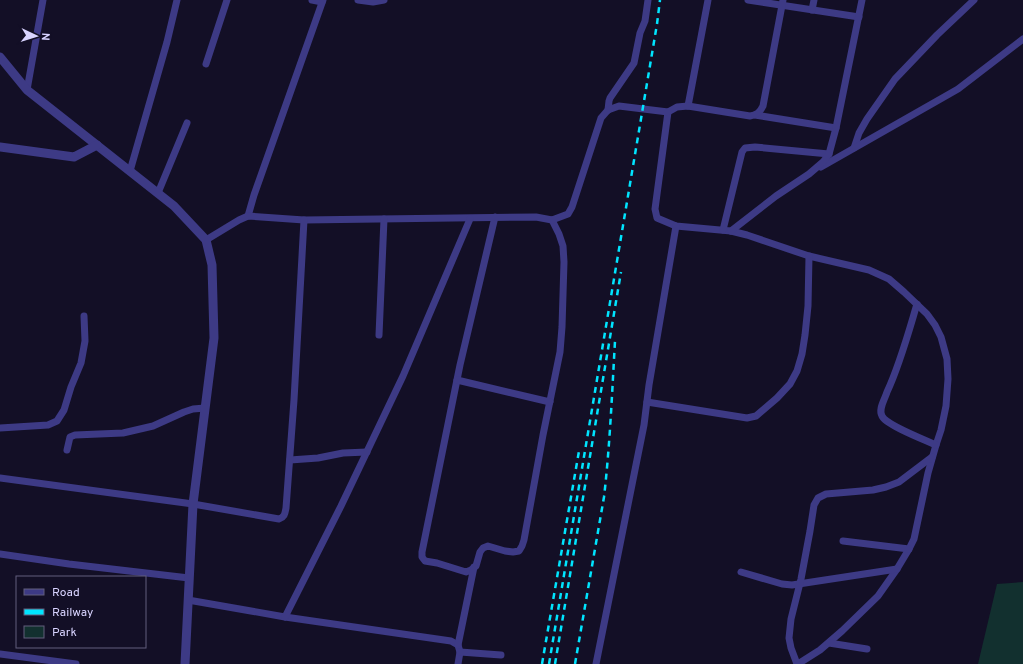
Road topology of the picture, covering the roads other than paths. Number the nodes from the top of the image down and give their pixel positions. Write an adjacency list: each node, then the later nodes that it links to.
1 (43, 0): 20 (street)
2 (177, 0): 31 (street)
3 (227, 0): 19 (street)
4 (312, 0): 13 (street)
5 (358, 0): 6 (street)
6 (384, 0)
7 (648, 0): 22 (street)
8 (708, 0): 21 (street)
9 (748, 0): 14 (street)
10 (814, 0): 15 (street)
11 (862, 0): 16 (street)
12 (974, 0): 29 (street)
13 (322, 1): 34 (street)
14 (782, 3): 15 (street); 24 (street)
15 (812, 10): 16 (street)
16 (859, 17): 26 (street)
17 (1023, 39): 29 (street)
18 (0, 57): 20 (street)
19 (206, 64)
20 (28, 90): 27 (street)
21 (688, 106): 23 (street); 24 (street)
22 (608, 110): 23 (street); 39 (street)
23 (668, 112): 40 (street)
24 (755, 115): 26 (street)
25 (187, 123): 33 (street)
26 (836, 128): 30 (street)
27 (97, 144): 28 (street); 31 (street)
28 (0, 147)
29 (854, 148): 32 (street)
30 (829, 154): 32 (street); 41 (street)
31 (130, 171): 33 (street)
32 (809, 174): 42 (street)
33 (158, 193): 43 (street)
34 (248, 216): 38 (street); 43 (street)
35 (495, 217): 36 (street); 39 (street); 48 (street)
36 (470, 218): 37 (street); 55 (street)
37 (384, 219): 38 (street); 47 (street)
38 (304, 220): 57 (street)
39 (552, 220): 49 (street)
40 (676, 226): 41 (street); 50 (street)
41 (723, 230): 42 (street)
42 (731, 231): 44 (street)
43 (206, 240): 51 (street)
44 (809, 256): 45 (street); 50 (street)
45 (917, 304): 53 (street); 53 (street)
46 (84, 316): 52 (street)
47 (379, 335)
48 (457, 380): 49 (street); 63 (street)
49 (550, 402): 63 (street)
50 (647, 402): 78 (street)
51 (205, 408): 54 (street); 59 (street)
52 (0, 428)
53 (936, 445): 56 (street)
54 (67, 450)
55 (367, 452): 57 (street); 69 (street)
56 (932, 457): 61 (street); 67 (street)
57 (290, 460): 59 (street)
58 (0, 478): 59 (street)
59 (193, 504): 66 (street)
60 (843, 541): 61 (street)
61 (909, 549): 64 (street)
62 (0, 554): 66 (street)
63 (474, 568): 71 (street)
64 (897, 569): 67 (street); 70 (street)
65 (741, 572): 67 (street)
66 (189, 578): 68 (street)
67 (799, 584): 79 (street)
68 (188, 600): 69 (street); 76 (street)
69 (286, 617): 71 (street)
70 (828, 643): 72 (street); 79 (street)
71 (459, 648): 74 (street); 77 (street)
72 (867, 649)
73 (0, 654): 75 (street)
74 (501, 655)
75 (76, 664)
76 (185, 664)
77 (458, 664)
78 (596, 664)
79 (797, 664)

